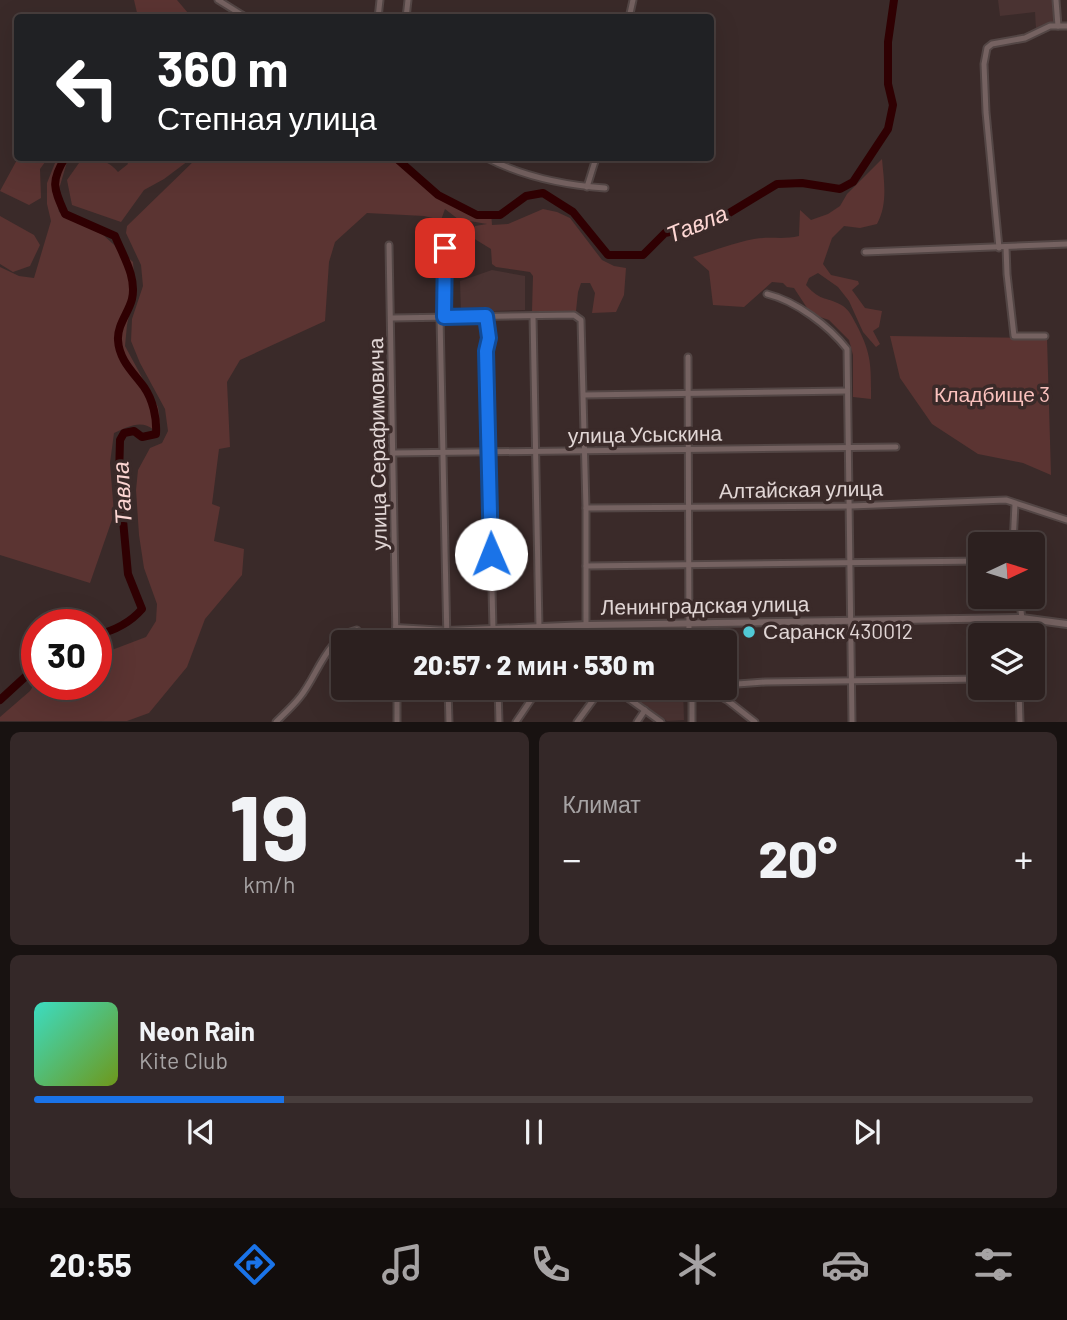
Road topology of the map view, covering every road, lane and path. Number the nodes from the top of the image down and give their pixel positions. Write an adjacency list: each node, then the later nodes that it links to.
1 (219, 0): 3 (street)
2 (1056, 0): 4 (street)
3 (241, 14)
4 (1058, 26): 5 (street); 13 (street)
5 (1067, 26)
6 (494, 161): 8 (street)
7 (595, 161): 8 (street)
8 (587, 187): 9 (street)
9 (605, 188)
10 (1067, 244): 13 (street)
11 (389, 245): 19 (street, улица Серафимовича)
12 (445, 248): 18 (street)
13 (1003, 248): 14 (street); 20 (street)
14 (865, 252)
15 (767, 294): 22 (street)
16 (486, 316): 17 (street); 18 (street); 32 (street)
17 (533, 316): 24 (street); 29 (street)
18 (442, 317): 19 (street); 28 (street)
19 (392, 318): 31 (street, улица Серафимовича)
20 (1045, 336)
21 (688, 357): 23 (street)
22 (848, 391): 23 (street); 26 (street)
23 (688, 393): 24 (street); 27 (street)
24 (584, 395): 30 (street)
25 (896, 447): 26 (street, улица Усыскина)
26 (849, 448): 27 (street, улица Усыскина); 34 (street)
27 (690, 450): 30 (street, улица Усыскина); 35 (street)
28 (442, 452): 31 (street, улица Усыскина); 32 (street, улица Усыскина); 54 (street)
29 (535, 452): 30 (street, улица Усыскина); 32 (street, улица Усыскина); 51 (street)
30 (584, 452): 36 (street)
31 (394, 453): 50 (street, улица Серафимовича)
32 (489, 453): 52 (street)
33 (1015, 503): 34 (street, Алтайская улица); 37 (street, Алтайская улица); 38 (street)
34 (851, 506): 35 (street, Алтайская улица); 40 (street)
35 (690, 507): 36 (street, Алтайская улица); 41 (street)
36 (586, 508): 42 (street)
37 (1067, 520)
38 (1014, 532)
39 (968, 561): 40 (street)
40 (852, 562): 41 (street); 45 (street)
41 (690, 565): 42 (street); 46 (street)
42 (586, 566): 49 (street)
43 (1019, 609): 44 (street)
44 (1019, 619): 45 (street, Ленинградская улица); 47 (street); 48 (street, Ленинградская улица)
45 (851, 621): 46 (street, Ленинградская улица); 60 (street)
46 (689, 623): 49 (street, Ленинградская улица); 57 (street)
47 (1018, 623)
48 (1067, 624)
49 (587, 625): 51 (street, Ленинградская улица); 56 (street)
50 (396, 628): 53 (street, Ленинградская улица)
51 (539, 628): 52 (street, Ленинградская улица)
52 (495, 629): 55 (street, Ленинградская улица)
53 (430, 630)
54 (447, 630)
55 (471, 630)
56 (587, 630)
57 (689, 630)
58 (331, 647): 72 (street)
59 (968, 679): 60 (street)
60 (853, 681): 61 (street); 82 (street)
61 (737, 684)
62 (397, 700): 73 (street)
63 (448, 700): 74 (street)
64 (498, 700): 75 (street)
65 (531, 700): 76 (street)
66 (593, 700): 77 (street)
67 (631, 700): 71 (street)
68 (692, 700): 80 (street)
69 (727, 700): 81 (street)
70 (1019, 700): 83 (street)
71 (645, 710): 78 (street); 79 (street)
72 (276, 722)
73 (397, 722)
74 (449, 722)
75 (499, 722)
76 (516, 722)
77 (577, 722)
78 (636, 722)
79 (661, 722)
80 (692, 722)
81 (755, 722)
82 (852, 722)
83 (1020, 722)

